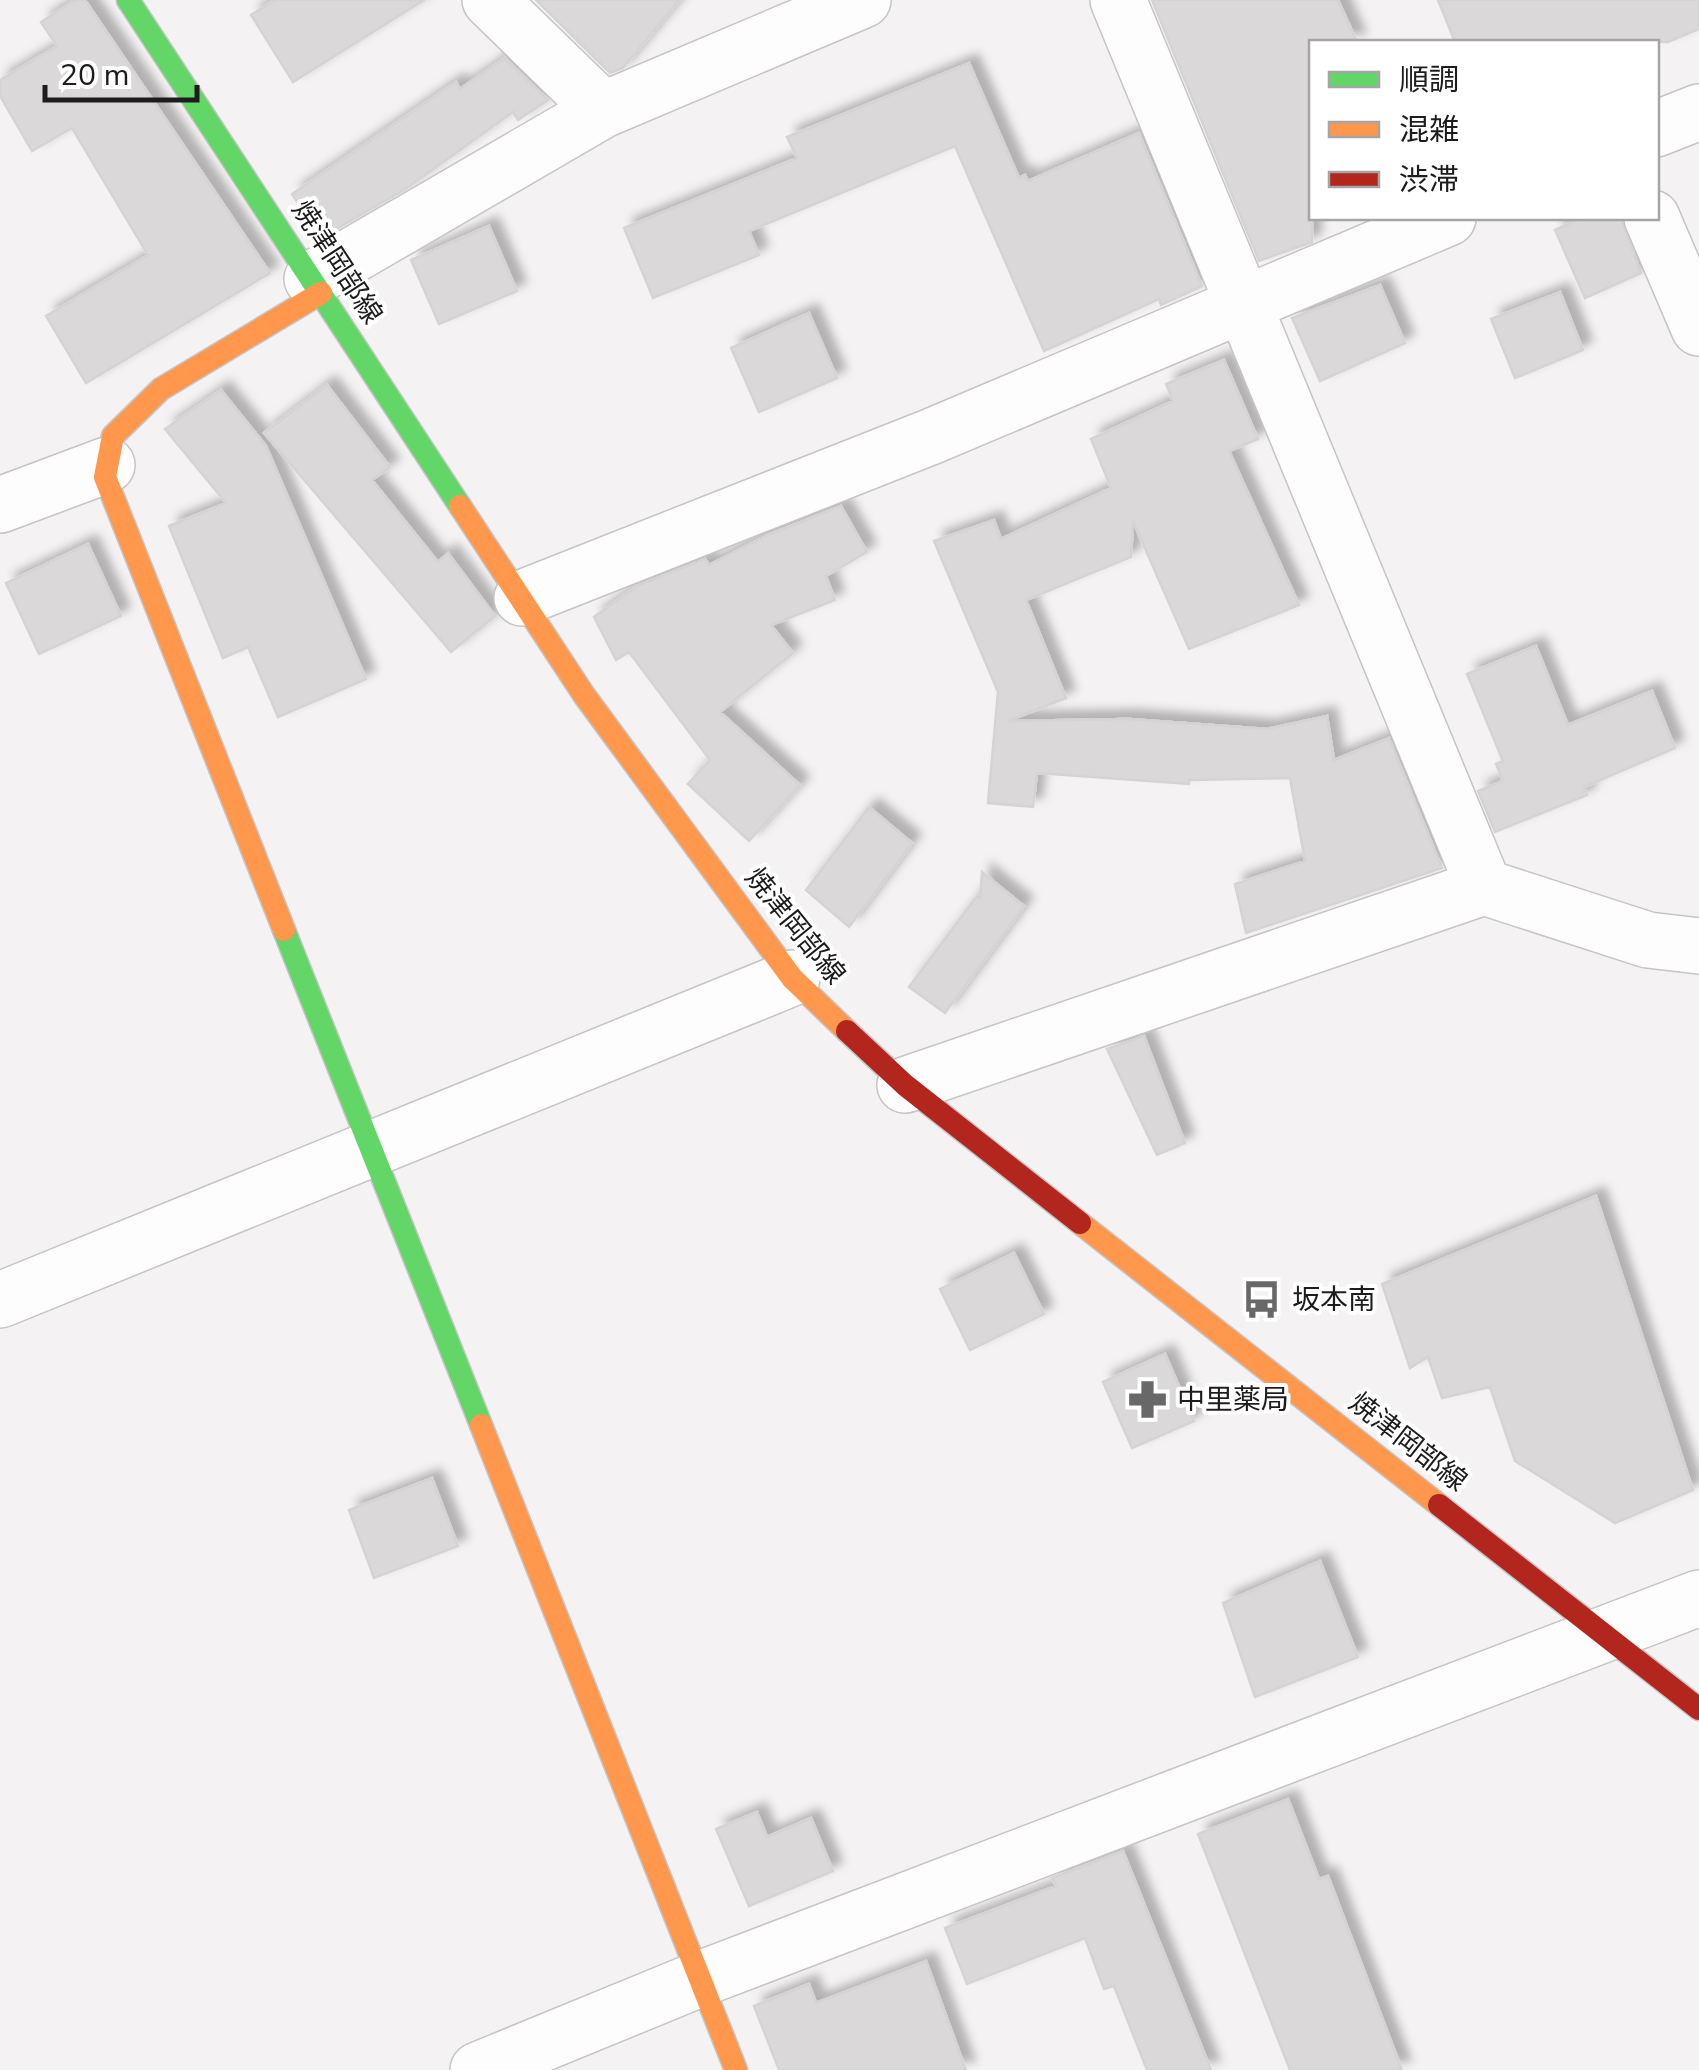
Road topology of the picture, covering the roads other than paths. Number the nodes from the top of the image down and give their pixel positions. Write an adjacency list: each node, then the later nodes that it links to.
1 (128, 0): 10 (main road, 焼津岡部線)
2 (490, 0): 5 (street)
3 (863, 0): 5 (street)
4 (1118, 0): 11 (street)
5 (604, 110): 10 (street)
6 (1699, 112): 7 (street)
7 (1659, 128)
8 (1443, 220): 11 (street)
9 (1653, 220): 12 (street)
10 (316, 286): 13 (main road); 15 (main road, 焼津岡部線)
11 (1244, 304): 15 (street); 16 (street)
12 (1699, 328)
13 (107, 465): 14 (street); 20 (main road)
14 (0, 505)
15 (522, 598): 18 (main road, 焼津岡部線)
16 (1484, 887): 17 (street); 19 (street)
17 (1699, 946)
18 (792, 978): 19 (main road, 焼津岡部線); 20 (street)
19 (905, 1085): 23 (main road, 焼津岡部線)
20 (372, 1151): 21 (street); 25 (main road)
21 (0, 1300)
22 (1699, 1598): 23 (street)
23 (1602, 1633): 24 (main road, 焼津岡部線); 25 (street)
24 (1699, 1709)
25 (700, 1979): 26 (street); 27 (main road)
26 (478, 2070)
27 (736, 2070)

